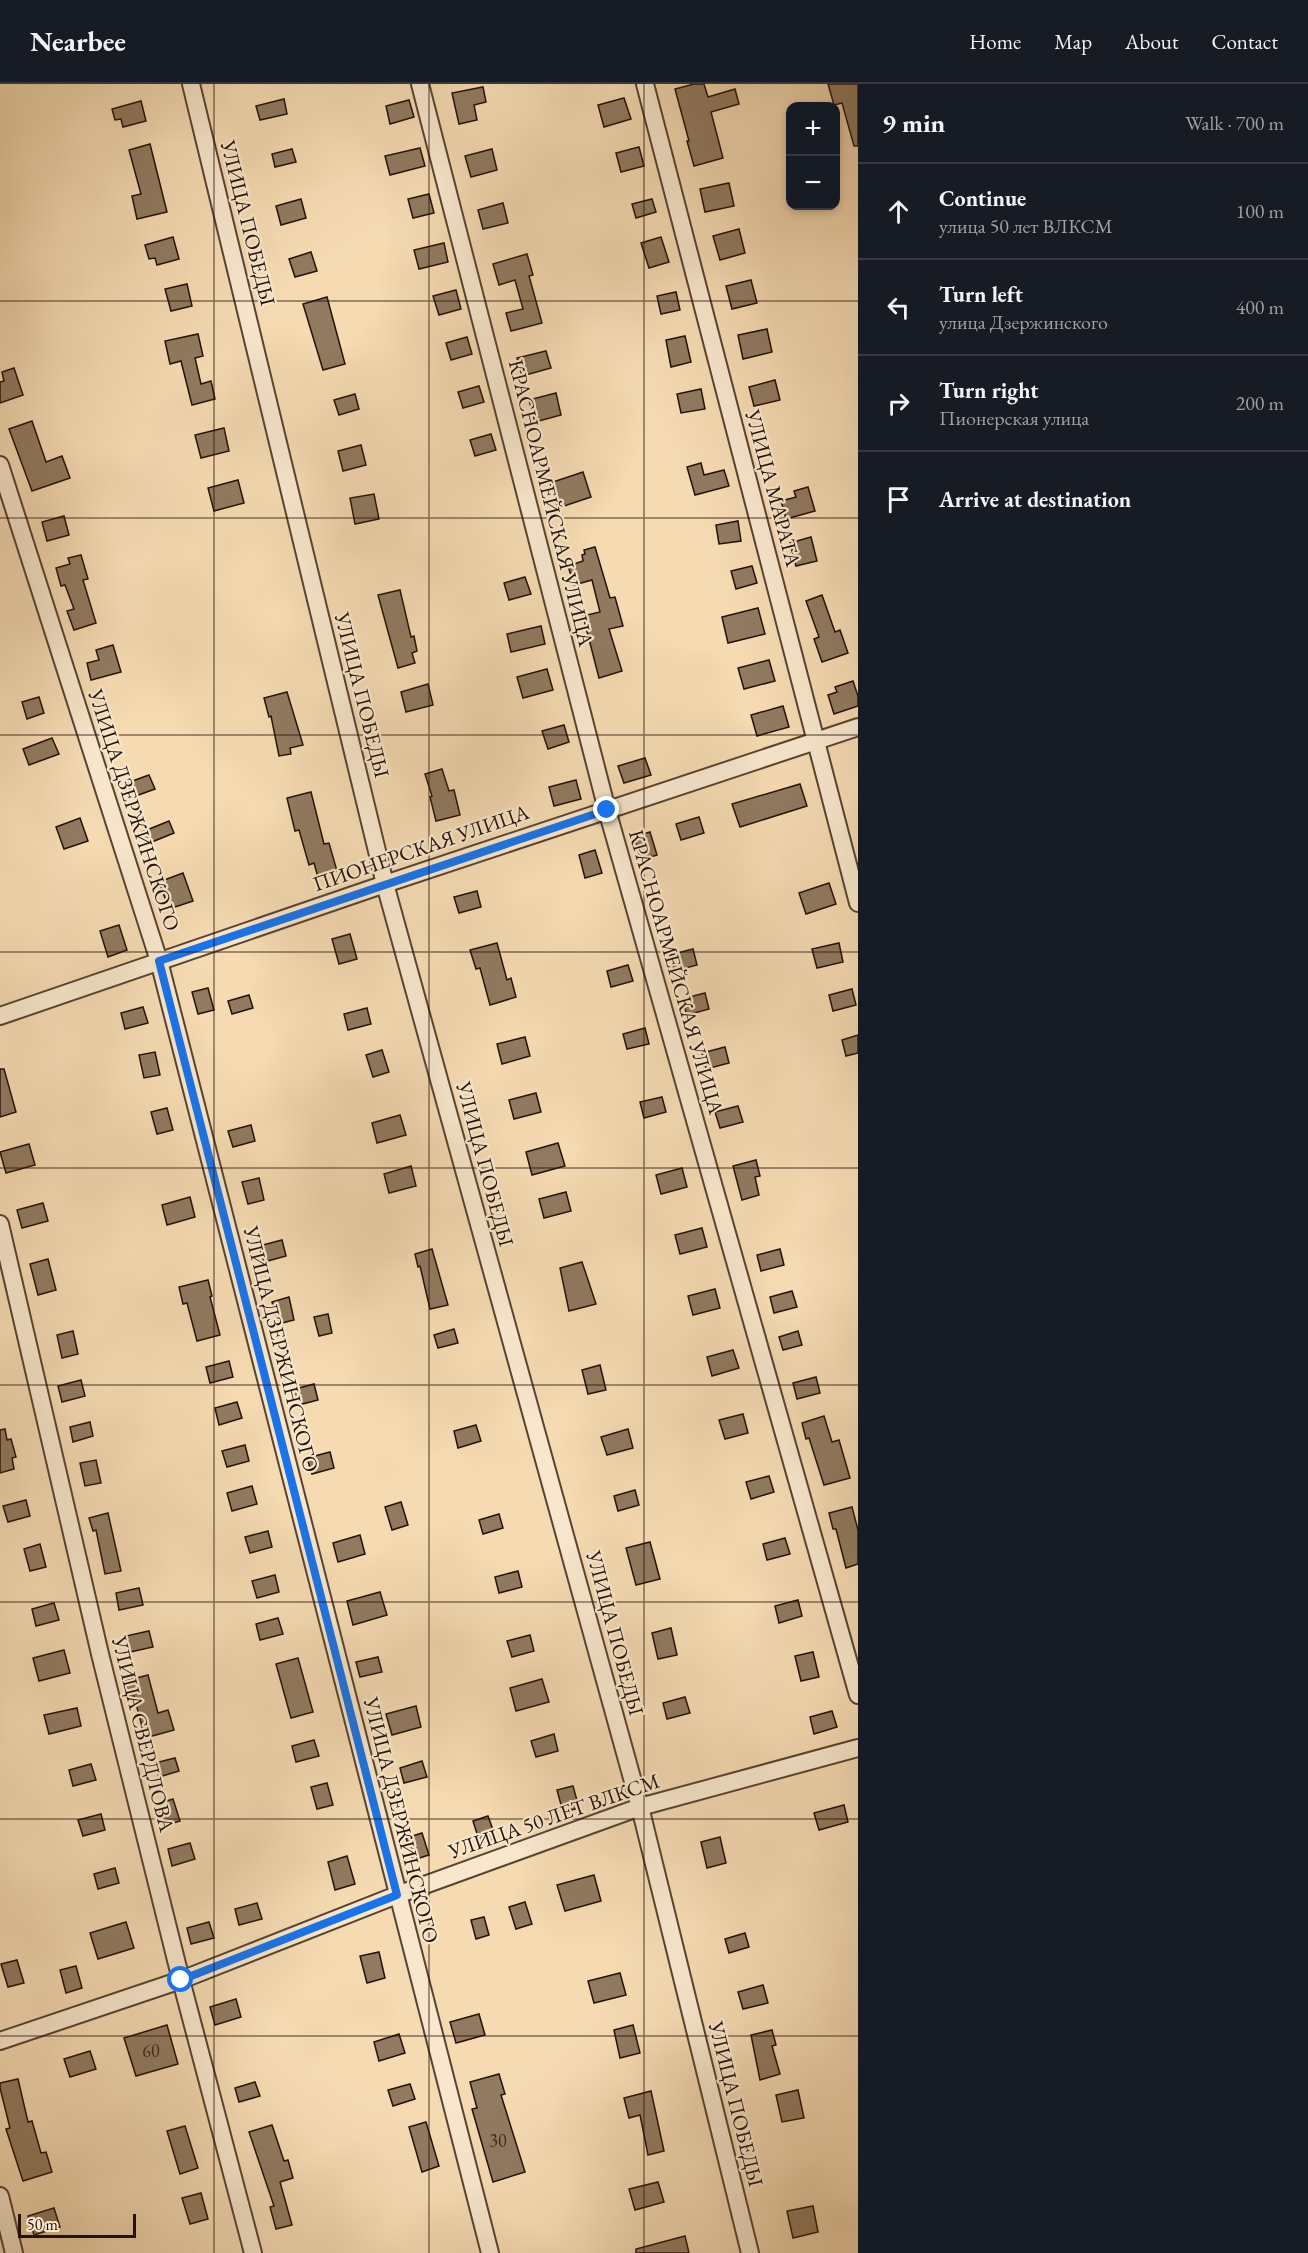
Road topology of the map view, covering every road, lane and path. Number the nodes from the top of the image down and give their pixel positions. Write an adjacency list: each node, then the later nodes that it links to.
1 (191, 84): 8 (street, УЛИЦА ПОБЕДЫ)
2 (420, 84): 7 (street, КРАСНОАРМЕЙСКАЯ УЛИЦА)
3 (645, 84): 6 (street, УЛИЦА МАРАТА)
4 (0, 465): 10 (street, УЛИЦА ДЗЕРЖИНСКОГО)
5 (858, 727): 6 (street, ПИОНЕРСКАЯ УЛИЦА)
6 (816, 741): 7 (street, ПИОНЕРСКАЯ УЛИЦА); 9 (street, УЛИЦА МАРАТА)
7 (607, 810): 8 (street, ПИОНЕРСКАЯ УЛИЦА); 13 (street, КРАСНОАРМЕЙСКАЯ УЛИЦА)
8 (385, 884): 10 (street, ПИОНЕРСКАЯ УЛИЦА); 15 (street, УЛИЦА ПОБЕДЫ)
9 (858, 903)
10 (159, 961): 11 (street, ПИОНЕРСКАЯ УЛИЦА); 16 (street, УЛИЦА ДЗЕРЖИНСКОГО)
11 (0, 1016)
12 (0, 1224): 17 (street, УЛИЦА СВЕРДЛОВА)
13 (858, 1695)
14 (858, 1748): 15 (street, УЛИЦА 50 ЛЕТ ВЛКСМ)
15 (640, 1807): 16 (street, УЛИЦА 50 ЛЕТ ВЛКСМ); 23 (street, УЛИЦА ПОБЕДЫ)
16 (397, 1895): 17 (street, УЛИЦА 50 ЛЕТ ВЛКСМ); 22 (street, УЛИЦА ДЗЕРЖИНСКОГО)
17 (181, 1980): 18 (street, УЛИЦА 50 ЛЕТ ВЛКСМ); 21 (street, УЛИЦА СВЕРДЛОВА)
18 (0, 2041)
19 (0, 2196): 20 (street)
20 (14, 2253)
21 (253, 2253)
22 (490, 2253)
23 (750, 2253)

